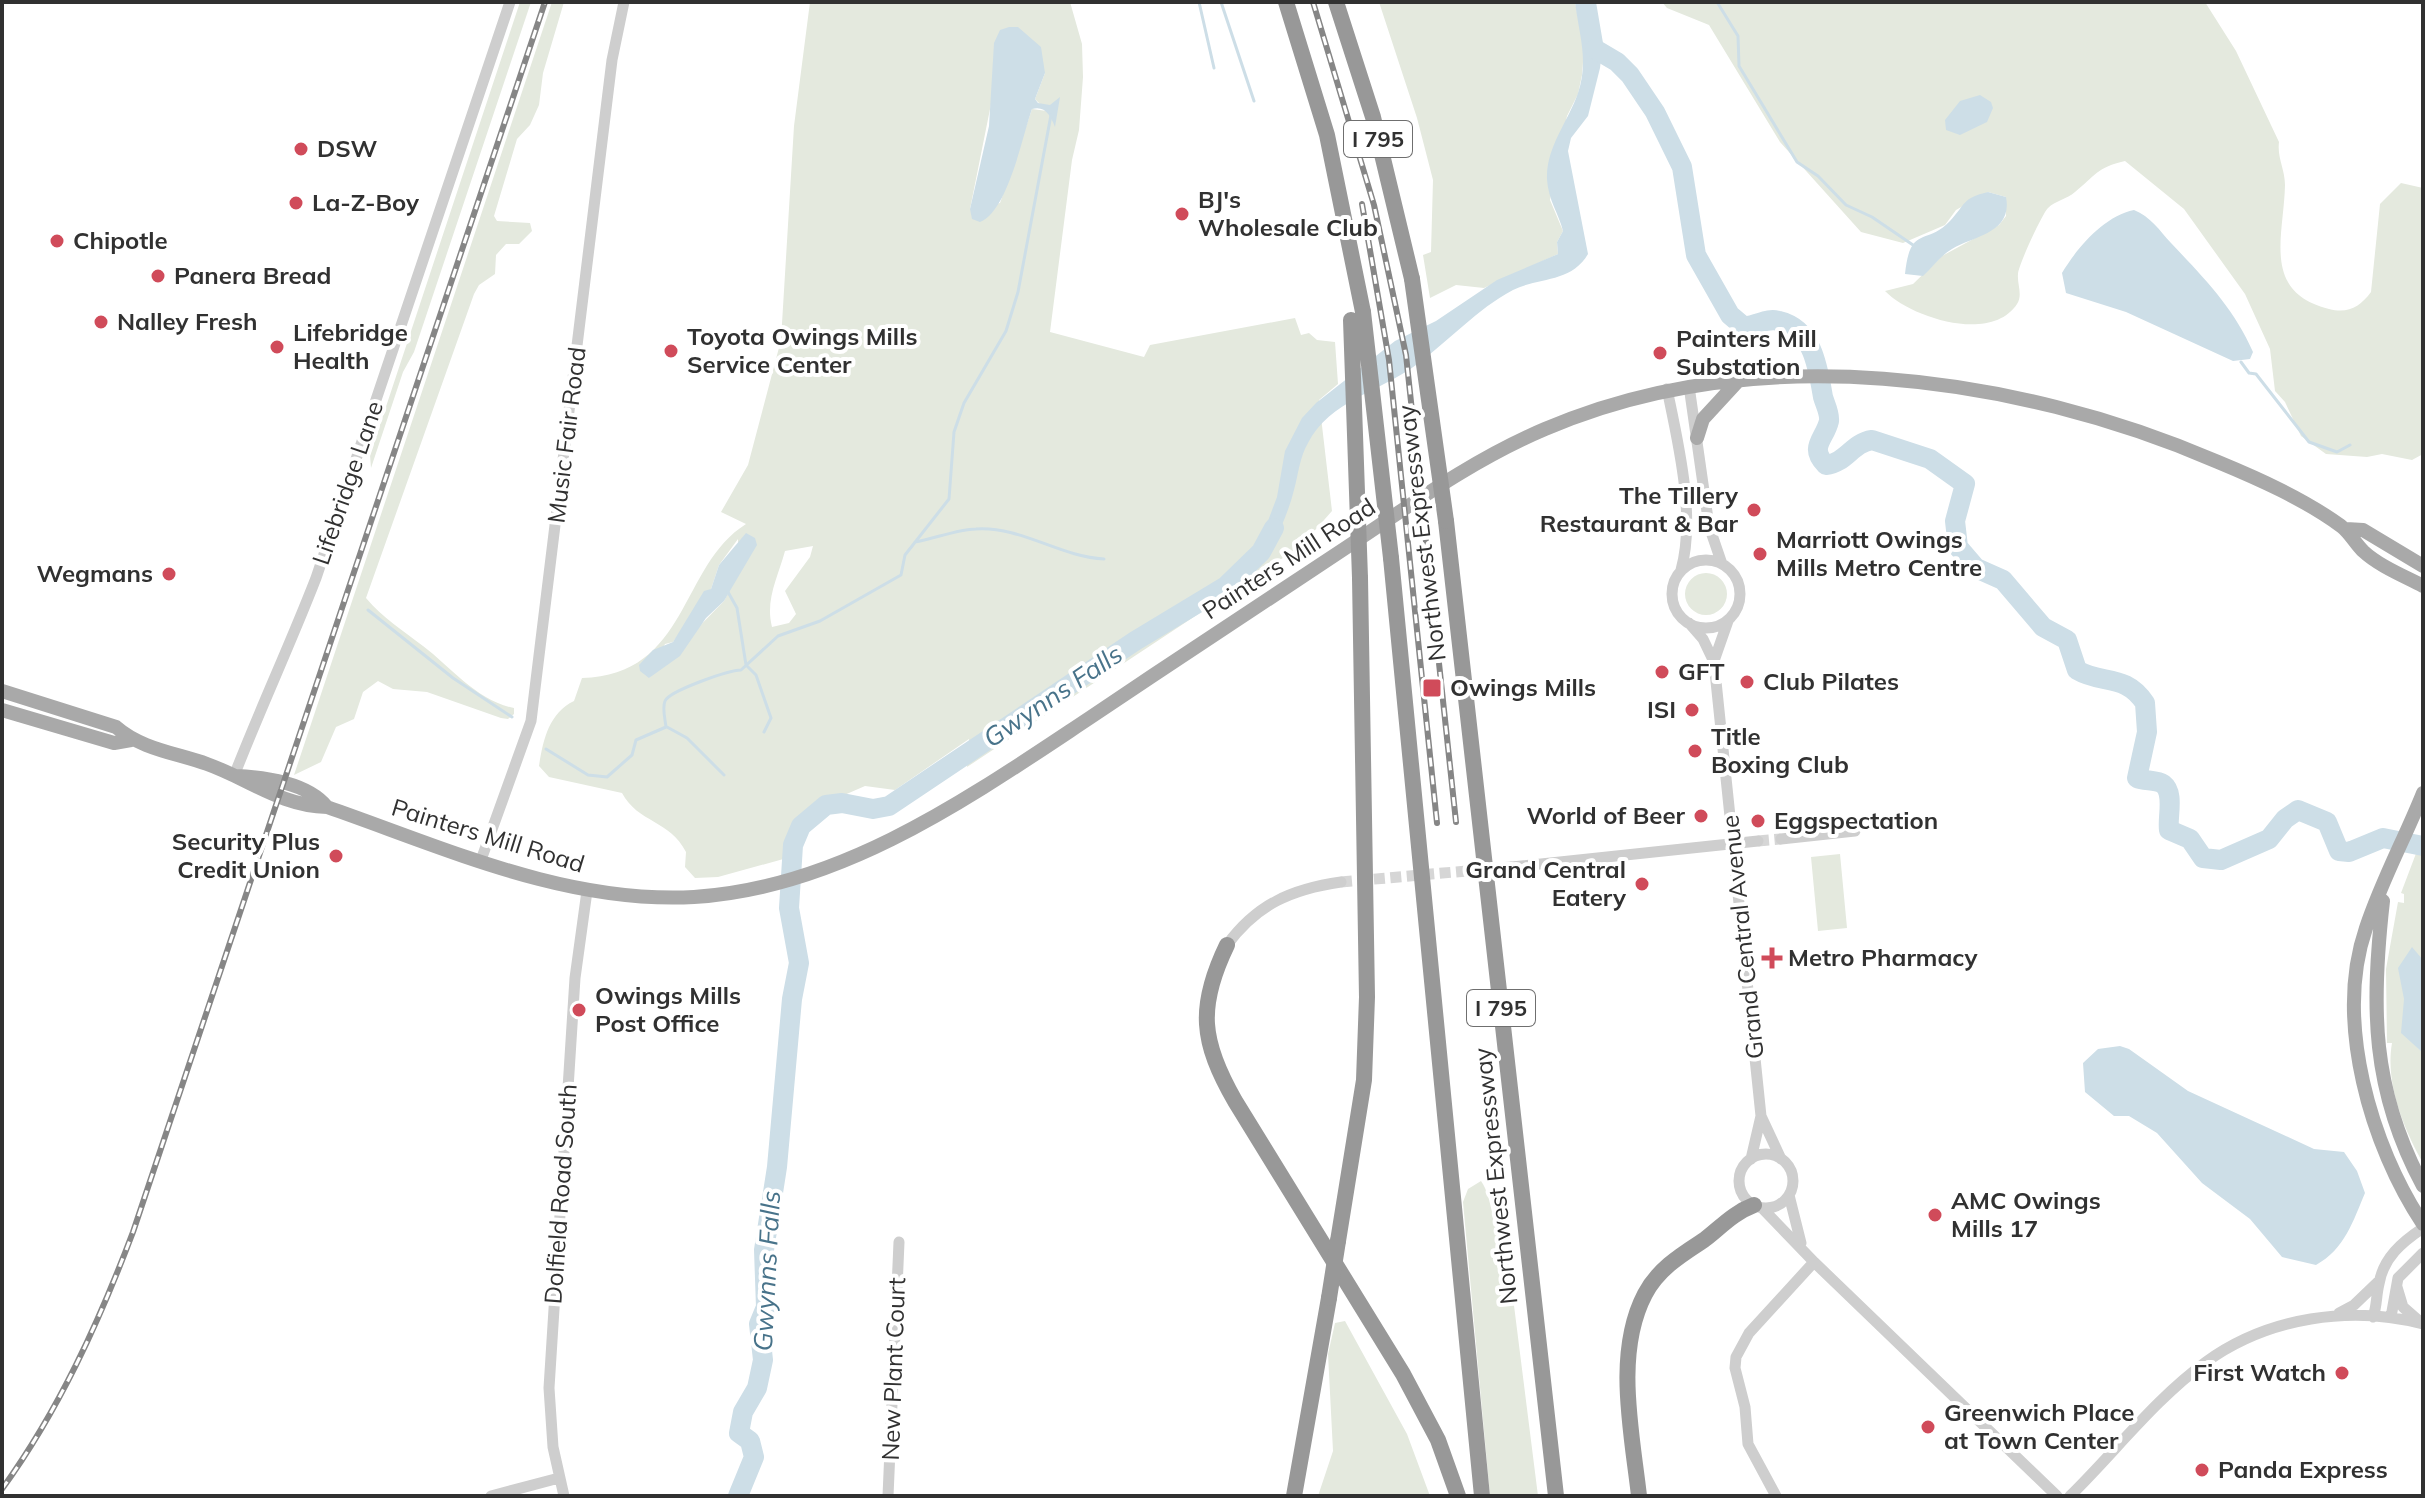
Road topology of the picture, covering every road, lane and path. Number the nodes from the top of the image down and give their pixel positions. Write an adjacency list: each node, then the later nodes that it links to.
1 (510, 2): 21 (street, Lifebridge Lane)
2 (624, 2): 27 (street, Music Fair Road)
3 (1286, 2): 5 (highway, Northwest Expressway / I 795)
4 (1336, 2): 57 (highway, Northwest Expressway / I 795, bridge)
5 (1357, 316): 54 (highway, bridge); 56 (highway, Northwest Expressway / I 795, bridge)
6 (1738, 381): 7 (main road, Painters Mill Road); 9 (main road); 10 (main road, Painters Mill Road)
7 (1689, 386): 8 (main road, Painters Mill Road); 9 (street, Grand Central Avenue)
8 (1667, 389): 13 (street, Grand Central Avenue); 31 (main road, Painters Mill Road)
9 (1697, 438): 11 (street, Grand Central Avenue)
10 (2346, 529): 12 (main road, Painters Mill Road); 14 (main road, Painters Mill Road)
11 (1722, 564): 13 (street); 15 (street, Grand Central Avenue)
12 (2423, 566)
13 (1681, 571): 16 (street, Grand Central Avenue)
14 (2423, 586)
15 (1729, 619): 16 (street); 17 (street, Grand Central Avenue)
16 (1689, 623): 17 (street, Grand Central Avenue)
17 (1714, 662): 26 (street, Grand Central Avenue)
18 (2, 691): 20 (main road, Painters Mill Road)
19 (2, 710): 20 (main road, Painters Mill Road)
20 (131, 740): 21 (main road, Painters Mill Road)
21 (234, 776): 27 (main road, Painters Mill Road)
22 (2421, 798): 30 (main road)
23 (1855, 831): 24 (street)
24 (1781, 839)
25 (1758, 841): 26 (street)
26 (1734, 844): 28 (street); 33 (street, Grand Central Avenue)
27 (481, 860): 31 (main road, Painters Mill Road)
28 (1512, 867)
29 (1341, 882): 32 (street)
30 (2385, 885): 36 (main road); 39 (main road)
31 (587, 891): 50 (street, Dolfield Road South)
32 (1227, 945): 55 (highway)
33 (1761, 1116): 34 (street, Grand Central Avenue); 35 (street, Grand Central Avenue)
34 (1751, 1159): 35 (street); 38 (street, Grand Central Avenue)
35 (1781, 1159): 37 (street, Grand Central Avenue)
36 (2423, 1186)
37 (1789, 1195): 38 (street); 41 (street, Grand Central Avenue)
38 (1758, 1206): 41 (street, Grand Central Avenue); 58 (highway)
39 (2423, 1226): 45 (street)
40 (899, 1242): 53 (street, New Plant Court)
41 (1802, 1248): 43 (street, Grand Central Avenue)
42 (2423, 1253): 44 (street)
43 (1814, 1262): 59 (street); 60 (street, Grand Central Avenue)
44 (2398, 1278): 48 (street); 49 (street)
45 (2379, 1282): 46 (street); 47 (street)
46 (2335, 1315): 47 (street); 61 (street)
47 (2373, 1317): 48 (street)
48 (2391, 1317): 49 (street)
49 (2423, 1324)
50 (559, 1478): 51 (street); 52 (street, Dolfield Road South)
51 (491, 1496)
52 (564, 1496)
53 (888, 1496)
54 (1294, 1496)
55 (1458, 1496)
56 (1482, 1496)
57 (1556, 1496)
58 (1639, 1496)
59 (1776, 1496)
60 (2057, 1496)
61 (2070, 1496)

